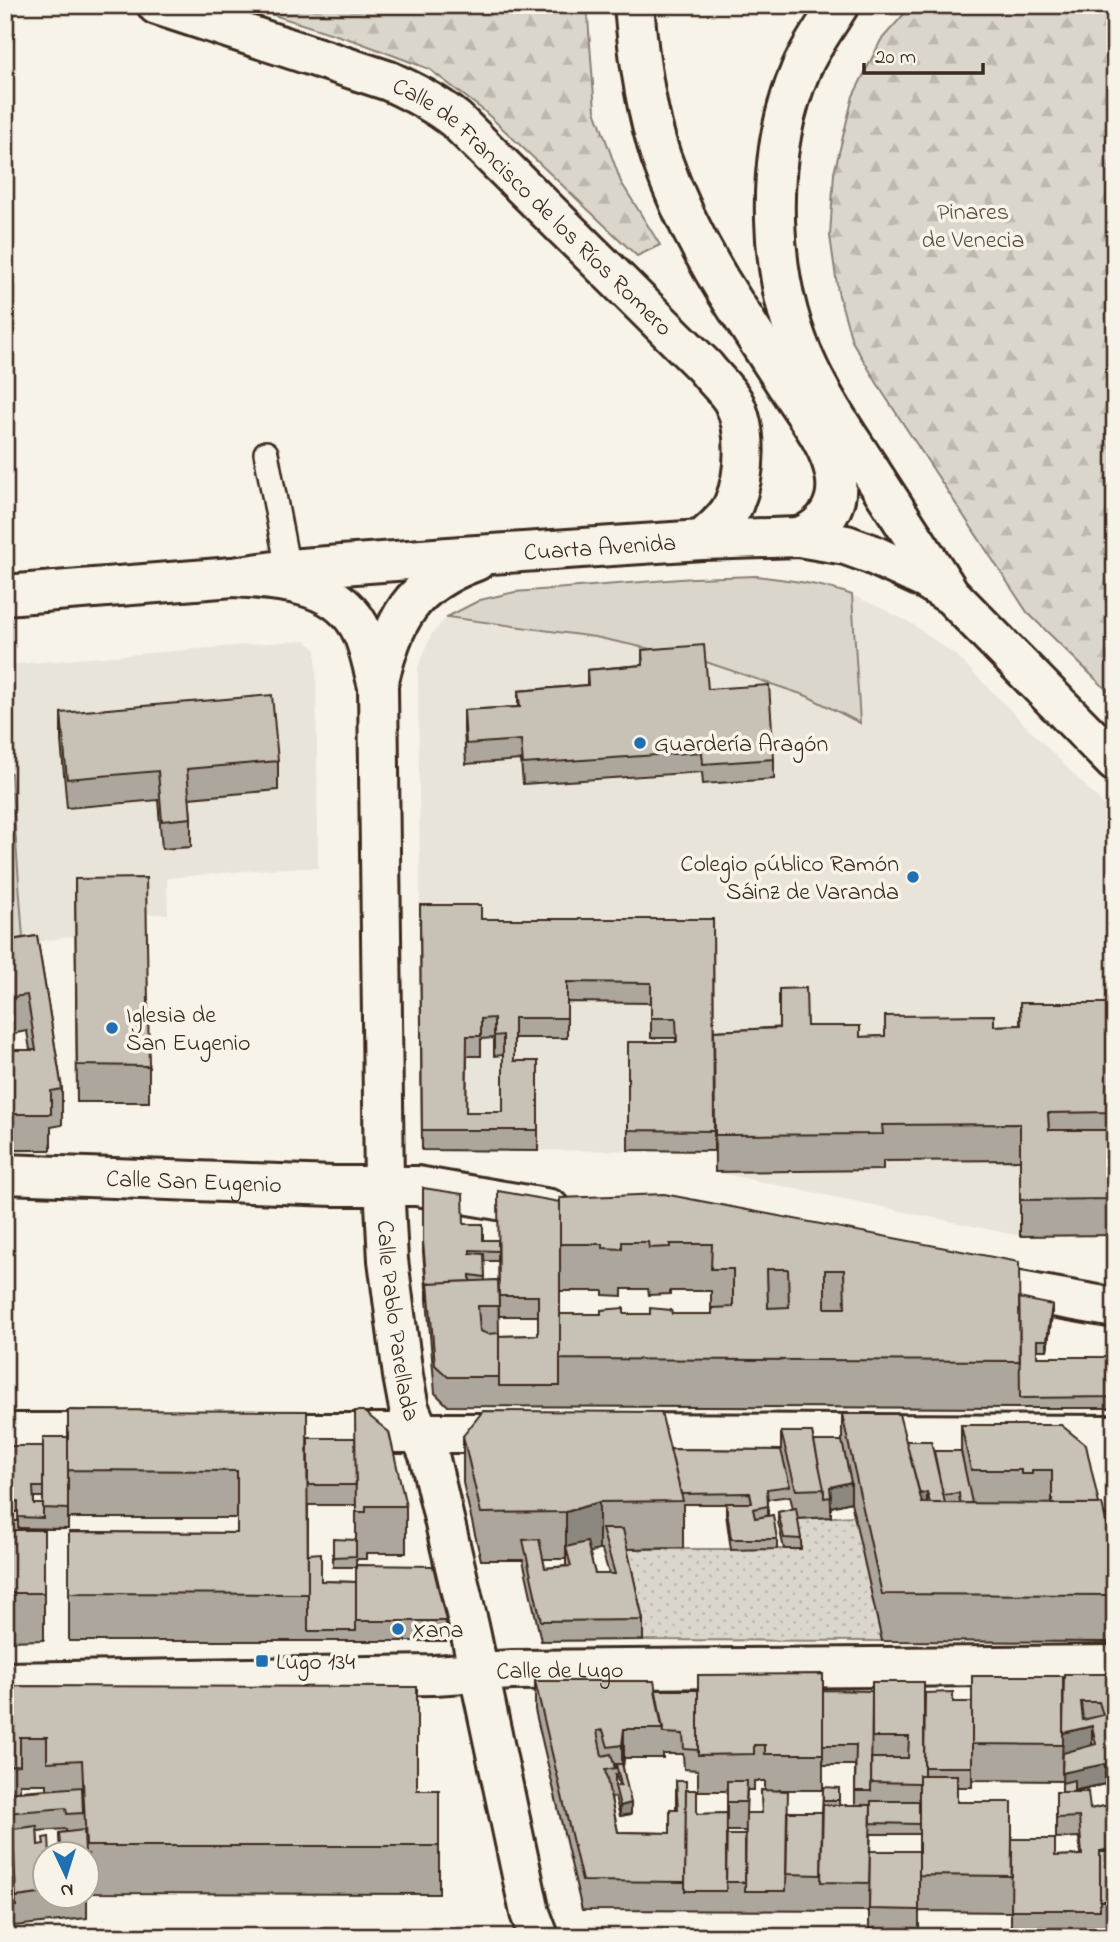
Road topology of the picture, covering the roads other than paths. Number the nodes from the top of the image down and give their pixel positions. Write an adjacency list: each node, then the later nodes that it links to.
1 (157, 5): 6 (street, Calle de Francisco de los Ríos Romero)
2 (634, 5): 5 (street)
3 (839, 5): 11 (street)
4 (266, 453): 8 (lane)
5 (799, 537): 6 (street, Cuarta Avenida); 11 (street, Cuarta Avenida)
6 (702, 540): 7 (street, Cuarta Avenida)
7 (505, 552): 8 (street, Cuarta Avenida); 12 (street, Calle Pablo Parellada)
8 (288, 569): 9 (street, Cuarta Avenida)
9 (233, 577): 10 (street, Cuarta Avenida); 12 (street, Calle Pablo Parellada)
10 (5, 595)
11 (952, 596): 13 (street, Cuarta Avenida)
12 (378, 686): 15 (street, Calle Pablo Parellada)
13 (1115, 762)
14 (5, 1174): 15 (street, Calle San Eugenio)
15 (384, 1185): 16 (street, Calle San Eugenio); 19 (street, Calle Pablo Parellada)
16 (582, 1214)
17 (939, 1277): 18 (street)
18 (1115, 1308)
19 (419, 1432): 22 (street); 23 (street); 26 (street, Calle Pablo Parellada)
20 (5, 1433): 21 (street)
21 (156, 1433)
22 (225, 1433)
23 (1107, 1435): 24 (street)
24 (1115, 1497)
25 (1115, 1665): 26 (street, Calle de Lugo)
26 (479, 1672): 27 (street, Calle de Lugo); 28 (street, Calle Pablo Parellada)
27 (5, 1682)
28 (539, 1937)

